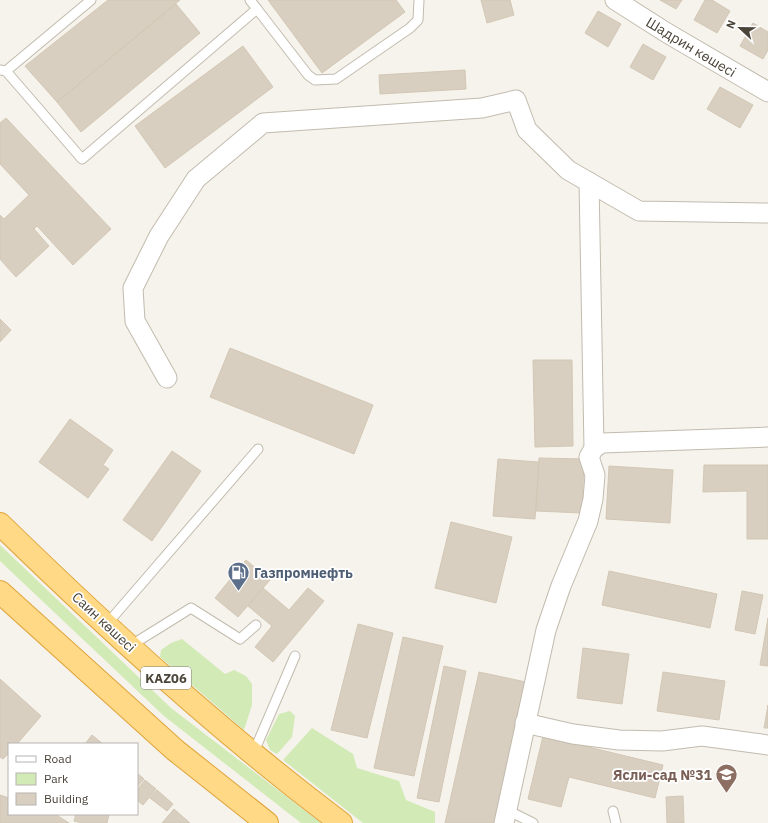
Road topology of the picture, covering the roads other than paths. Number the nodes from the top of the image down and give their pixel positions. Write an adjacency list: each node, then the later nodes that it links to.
1 (91, 0): 6 (lane)
2 (250, 0): 5 (lane)
3 (419, 0): 5 (lane)
4 (615, 0): 7 (street, Шадрин көшесі)
5 (257, 9): 6 (lane)
6 (3, 70)
7 (768, 92)
8 (589, 182): 9 (street); 10 (street); 12 (street)
9 (768, 213)
10 (167, 378)
11 (768, 437): 12 (street)
12 (594, 448): 20 (street)
13 (258, 449): 17 (lane)
14 (0, 524): 17 (highway, Саин көшесі / KАZ06)
15 (2, 597): 25 (highway)
16 (256, 624): 18 (lane)
17 (106, 625): 18 (highway, Саин көшесі / KАZ06)
18 (129, 646): 22 (highway, Саин көшесі / KАZ06)
19 (295, 656): 22 (lane)
20 (525, 723): 21 (street); 24 (street)
21 (768, 745)
22 (253, 754): 26 (highway, Саин көшесі / KАZ06)
23 (613, 811): 28 (lane)
24 (505, 816): 27 (lane)
25 (263, 822)
26 (341, 823)
27 (533, 823)
28 (616, 823)

